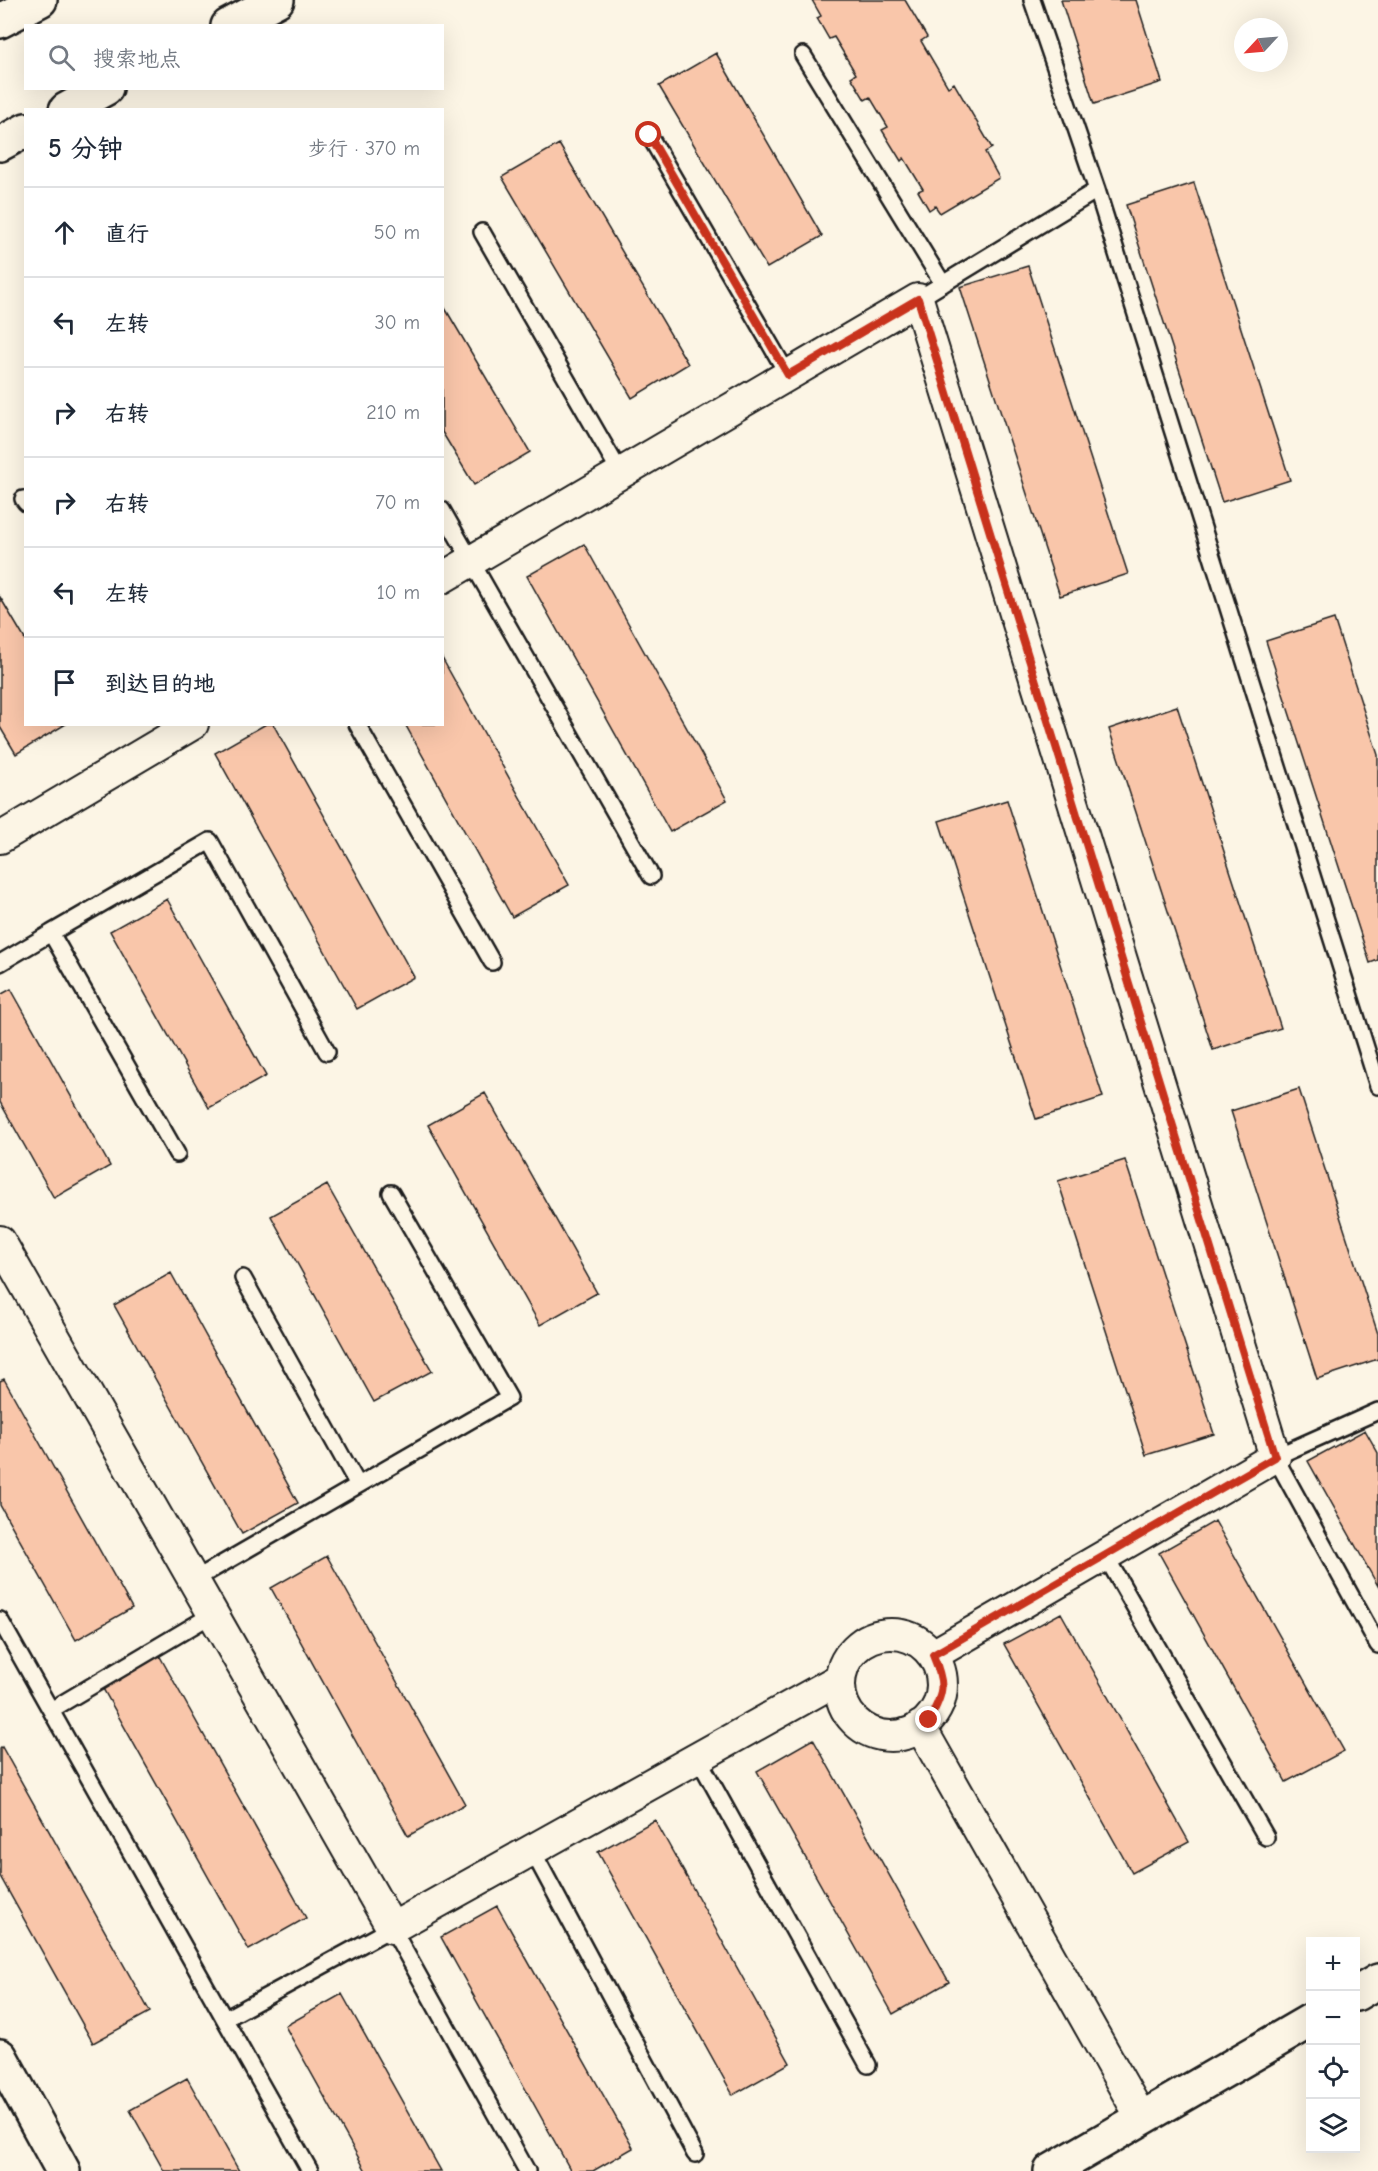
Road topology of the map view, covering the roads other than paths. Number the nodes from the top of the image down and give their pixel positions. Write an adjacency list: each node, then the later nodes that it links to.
1 (40, 0): 4 (street)
2 (277, 0): 5 (street)
3 (1032, 0): 12 (lane)
4 (0, 21)
5 (232, 24)
6 (803, 55): 14 (lane)
7 (102, 90): 8 (street)
8 (70, 108)
9 (24, 131): 11 (street)
10 (649, 135): 15 (lane)
11 (0, 144)
12 (1096, 190): 14 (lane); 29 (lane)
13 (482, 232): 16 (lane)
14 (930, 292): 15 (street); 35 (street)
15 (788, 375): 16 (street)
16 (621, 474): 18 (street)
17 (444, 513): 18 (lane)
18 (472, 561): 19 (street); 24 (lane)
19 (444, 577)
20 (185, 726): 22 (street)
21 (358, 726): 26 (lane)
22 (159, 733): 23 (street)
23 (1, 834)
24 (651, 876)
25 (51, 933): 27 (lane); 28 (lane); 30 (lane)
26 (492, 962)
27 (0, 963)
28 (327, 1052)
29 (1378, 1086)
30 (177, 1154)
31 (391, 1193): 36 (lane)
32 (0, 1240): 38 (street)
33 (243, 1278): 36 (lane)
34 (1378, 1411): 35 (lane)
35 (1275, 1457): 37 (street); 41 (lane)
36 (358, 1485): 38 (lane)
37 (1105, 1555): 42 (street); 47 (lane)
38 (194, 1580): 39 (street)
39 (213, 1614): 44 (lane); 49 (street)
40 (0, 1620): 44 (lane)
41 (1378, 1645)
42 (933, 1655): 43 (street); 45 (street)
43 (839, 1679): 45 (street); 46 (street)
44 (51, 1710): 52 (lane)
45 (921, 1726): 56 (street)
46 (698, 1758): 48 (street); 55 (lane)
47 (1266, 1837)
48 (532, 1850): 49 (street); 57 (lane)
49 (392, 1928): 52 (lane); 60 (lane)
50 (1378, 1981): 51 (street)
51 (1360, 1992)
52 (225, 2019): 59 (lane)
53 (1306, 2024): 56 (street)
54 (0, 2056): 58 (street)
55 (868, 2065)
56 (1142, 2119): 61 (street)
57 (695, 2154)
58 (63, 2171)
59 (310, 2171)
60 (527, 2171)
61 (1051, 2171)

